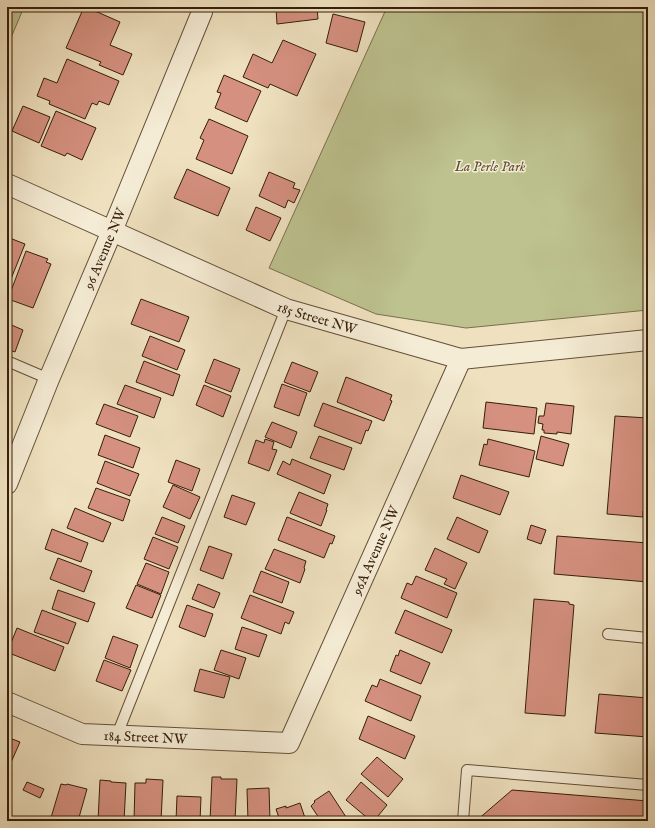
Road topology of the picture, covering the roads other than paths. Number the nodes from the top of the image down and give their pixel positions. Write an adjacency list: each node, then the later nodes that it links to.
1 (202, 12): 3 (street, 96 Avenue NW)
2 (7, 184): 3 (street, 185 Street NW)
3 (112, 231): 4 (street, 185 Street NW); 8 (street, 96 Avenue NW)
4 (286, 309): 6 (street, 185 Street NW); 13 (lane)
5 (648, 340): 6 (street, 185 Street NW)
6 (461, 359): 14 (street, 96A Avenue NW)
7 (7, 361): 8 (lane)
8 (48, 379): 9 (street, 96 Avenue NW)
9 (7, 484)
10 (608, 634): 11 (lane)
11 (648, 638)
12 (7, 702): 13 (street, 184 Street NW)
13 (117, 735): 14 (street, 184 Street NW)
14 (289, 743)
15 (648, 785): 16 (lane)
16 (463, 821)

